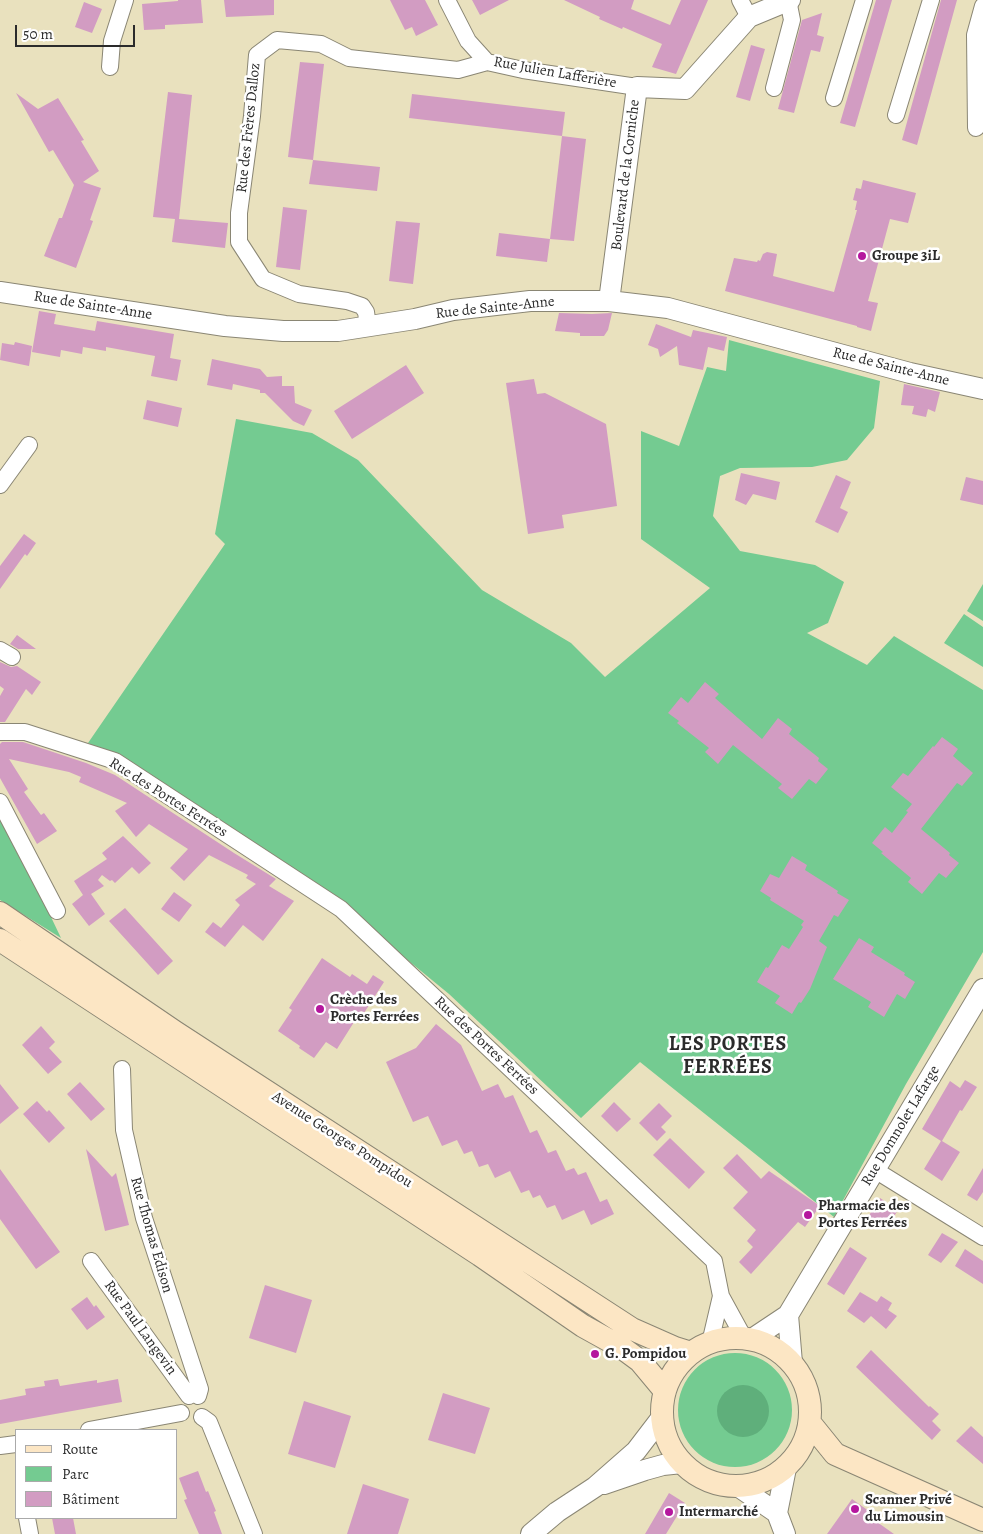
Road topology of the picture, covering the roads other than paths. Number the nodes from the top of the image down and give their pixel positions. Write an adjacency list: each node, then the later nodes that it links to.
1 (125, 0): 9 (street)
2 (447, 0): 8 (street, Rue Julien Lafferière)
3 (789, 0): 7 (street, Boulevard de la Corniche); 11 (street)
4 (864, 0): 12 (street)
5 (932, 0): 13 (street)
6 (983, 6): 14 (street)
7 (745, 8): 10 (street, Boulevard de la Corniche)
8 (487, 62): 10 (street, Rue Julien Lafferière); 17 (street, Rue des Frères Dalloz)
9 (110, 67)
10 (637, 87): 16 (street, Boulevard de la Corniche)
11 (774, 88)
12 (834, 98)
13 (896, 115)
14 (976, 128)
15 (0, 292): 17 (street, Rue de Sainte-Anne)
16 (609, 301): 17 (street, Rue de Sainte-Anne); 18 (street, Rue de Sainte-Anne)
17 (368, 326)
18 (983, 389)
19 (29, 445): 20 (street)
20 (0, 485)
21 (0, 732): 31 (street, Rue des Portes Ferrées)
22 (0, 802): 23 (street)
23 (57, 911)
24 (0, 913): 34 (main road, Avenue Georges Pompidou)
25 (0, 940): 36 (main road, Avenue Georges Pompidou)
26 (983, 989): 28 (street, Rue Domnolet Lafarge)
27 (122, 1070): 37 (street, Rue Thomas Edison)
28 (875, 1170): 29 (street); 32 (street, Rue Domnolet Lafarge)
29 (983, 1237)
30 (90, 1261): 37 (street, Rue Paul Langevin)
31 (721, 1296): 33 (street, Rue des Portes Ferrées); 34 (street, Rue des Portes Ferrées)
32 (788, 1315): 33 (street, Rue Domnolet Lafarge); 35 (street)
33 (748, 1339): 34 (main road); 35 (main road)
34 (701, 1348): 36 (main road)
35 (792, 1363): 41 (main road)
36 (665, 1391): 40 (main road)
37 (193, 1396): 38 (street); 39 (street)
38 (181, 1413): 39 (street); 42 (street)
39 (202, 1417): 52 (street)
40 (662, 1417): 44 (main road); 46 (street)
41 (810, 1423): 43 (main road); 45 (main road)
42 (94, 1429)
43 (835, 1454): 45 (main road); 50 (main road)
44 (682, 1463): 46 (street); 47 (main road)
45 (789, 1465): 47 (main road); 48 (street)
46 (595, 1487): 53 (street)
47 (739, 1487): 48 (street)
48 (777, 1513): 54 (street)
49 (27, 1519): 51 (street)
50 (983, 1520)
51 (30, 1534)
52 (254, 1534)
53 (531, 1534)
54 (785, 1534)

